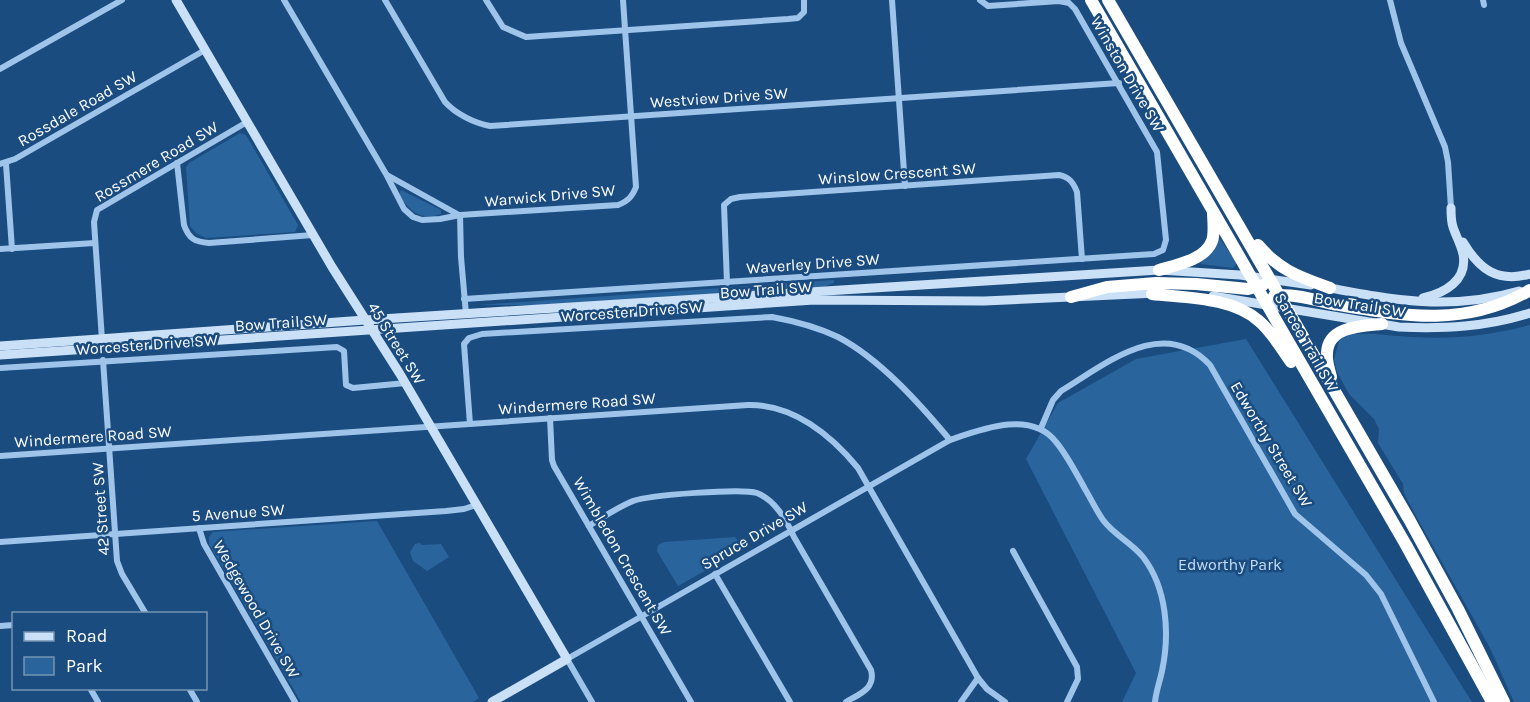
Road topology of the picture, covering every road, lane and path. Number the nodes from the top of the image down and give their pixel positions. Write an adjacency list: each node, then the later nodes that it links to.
1 (122, 0): 15 (street)
2 (176, 0): 14 (main road, 45 Street SW)
3 (284, 0): 22 (street, Warwick Drive SW)
4 (385, 0): 18 (street, Westview Drive SW)
5 (486, 0): 13 (street)
6 (623, 0): 13 (street)
7 (804, 0): 13 (street)
8 (892, 0): 17 (street)
9 (980, 0): 16 (street, Winston Drive SW)
10 (1091, 0): 25 (highway, Sarcee Trail SW)
11 (1108, 0): 27 (highway, Sarcee Trail SW)
12 (1390, 0): 24 (street)
13 (625, 30): 18 (street)
14 (205, 50): 19 (main road, 45 Street SW); 21 (street, Rossdale Road SW)
15 (0, 69)
16 (1119, 83): 17 (street, Westview Drive SW); 32 (street, Winston Drive SW)
17 (899, 99): 18 (street, Westview Drive SW); 23 (street)
18 (631, 117): 26 (street, Warwick Drive SW)
19 (247, 122): 20 (street, Rossmere Road SW); 28 (main road, 45 Street SW)
20 (177, 163): 28 (street); 29 (street, Rossmere Road SW)
21 (3, 164): 31 (street, Rossdale Road SW)
22 (386, 174): 26 (street); 26 (street, Warwick Drive SW)
23 (905, 186): 33 (street, Winslow Crescent SW); 38 (street, Winslow Crescent SW)
24 (1451, 208): 35 (main road); 47 (main road)
25 (1213, 211): 34 (highway); 37 (highway, Sarcee Trail SW)
26 (460, 215): 45 (street)
27 (1238, 221): 36 (highway, Sarcee Trail SW); 40 (highway)
28 (313, 235): 52 (main road, 45 Street SW)
29 (95, 243): 31 (street); 55 (street, Rossmere Road SW)
30 (0, 249): 31 (street)
31 (12, 249)
32 (1163, 250): 33 (street, Waverley Drive SW)
33 (1082, 259): 38 (street, Waverley Drive SW)
34 (1159, 270): 37 (main road, Bow Trail SW); 39 (main road, Bow Trail SW)
35 (1530, 274)
36 (1271, 279): 37 (highway); 40 (main road, Bow Trail SW); 43 (highway, Sarcee Trail SW)
37 (1254, 282): 44 (highway); 48 (highway, Sarcee Trail SW)
38 (727, 283): 45 (street, Waverley Drive SW)
39 (917, 285): 46 (main road); 51 (main road, Bow Trail SW)
40 (1330, 288): 47 (main road, Bow Trail SW)
41 (1530, 289): 43 (highway); 47 (main road, Bow Trail SW)
42 (1152, 294): 44 (main road, Bow Trail SW); 48 (main road, Bow Trail SW); 62 (highway)
43 (1280, 295): 48 (highway); 49 (highway, Sarcee Trail SW)
44 (1071, 297): 46 (main road, Bow Trail SW)
45 (464, 299): 51 (street)
46 (915, 299): 54 (main road, Bow Trail SW)
47 (1408, 301)
48 (1266, 304): 49 (main road, Bow Trail SW); 62 (highway, Sarcee Trail SW)
49 (1288, 308): 53 (main road, Bow Trail SW); 61 (highway, Sarcee Trail SW)
50 (1530, 312): 53 (main road, Bow Trail SW)
51 (466, 314): 52 (main road, Bow Trail SW)
52 (365, 320): 54 (main road, 45 Street SW); 55 (main road, Bow Trail SW)
53 (1382, 324): 61 (highway)
54 (373, 331): 57 (main road, Bow Trail SW); 60 (main road, 45 Street SW)
55 (102, 340): 56 (main road, Bow Trail SW)
56 (0, 346)
57 (0, 355)
58 (103, 360): 59 (street, Worcester Drive SW); 60 (street, Worcester Drive SW); 68 (street, 42 Street SW)
59 (0, 368)
60 (406, 383): 65 (main road, 45 Street SW)
61 (1332, 387): 95 (highway, Sarcee Trail SW)
62 (1317, 393): 94 (highway, Sarcee Trail SW)
63 (550, 418): 64 (street, Windermere Road SW); 70 (street, Windermere Road SW); 72 (street, Wimbledon Crescent SW)
64 (470, 424): 65 (street, Windermere Road SW); 67 (street, Worcester Drive SW)
65 (431, 427): 68 (street, Windermere Road SW); 71 (main road, 45 Street SW)
66 (1041, 428): 67 (street, Spruce Drive SW); 92 (street); 93 (street, Edworthy Street SW)
67 (950, 440): 70 (street, Spruce Drive SW)
68 (109, 448): 69 (street, Windermere Road SW); 75 (street, 42 Street SW)
69 (0, 456)
70 (869, 487): 74 (street, Spruce Drive SW); 82 (street, Windermere Road SW)
71 (476, 505): 73 (street, 5 Avenue SW); 81 (main road, 45 Street SW)
72 (589, 526): 74 (street); 80 (street, Wimbledon Crescent SW)
73 (199, 528): 75 (street, 5 Avenue SW); 83 (street, Wedgewood Drive SW)
74 (791, 531): 78 (street, Spruce Drive SW); 88 (street)
75 (115, 534): 76 (street, 5 Avenue SW); 79 (street, 42 Street SW)
76 (0, 542)
77 (1013, 551): 91 (street)
78 (715, 574): 80 (street, Spruce Drive SW); 87 (street)
79 (145, 612)
80 (642, 616): 81 (street, Spruce Drive SW); 86 (street, Wimbledon Crescent SW)
81 (567, 659): 84 (main road, Spruce Drive SW); 85 (street, 45 Street SW)
82 (978, 678): 89 (street); 90 (street, Windermere Road SW)
83 (295, 702)
84 (493, 702)
85 (592, 702)
86 (691, 702)
87 (790, 702)
88 (846, 702)
89 (961, 702)
90 (1005, 702)
91 (1067, 702)
92 (1155, 702)
93 (1434, 702)
94 (1492, 702)
95 (1504, 702)

